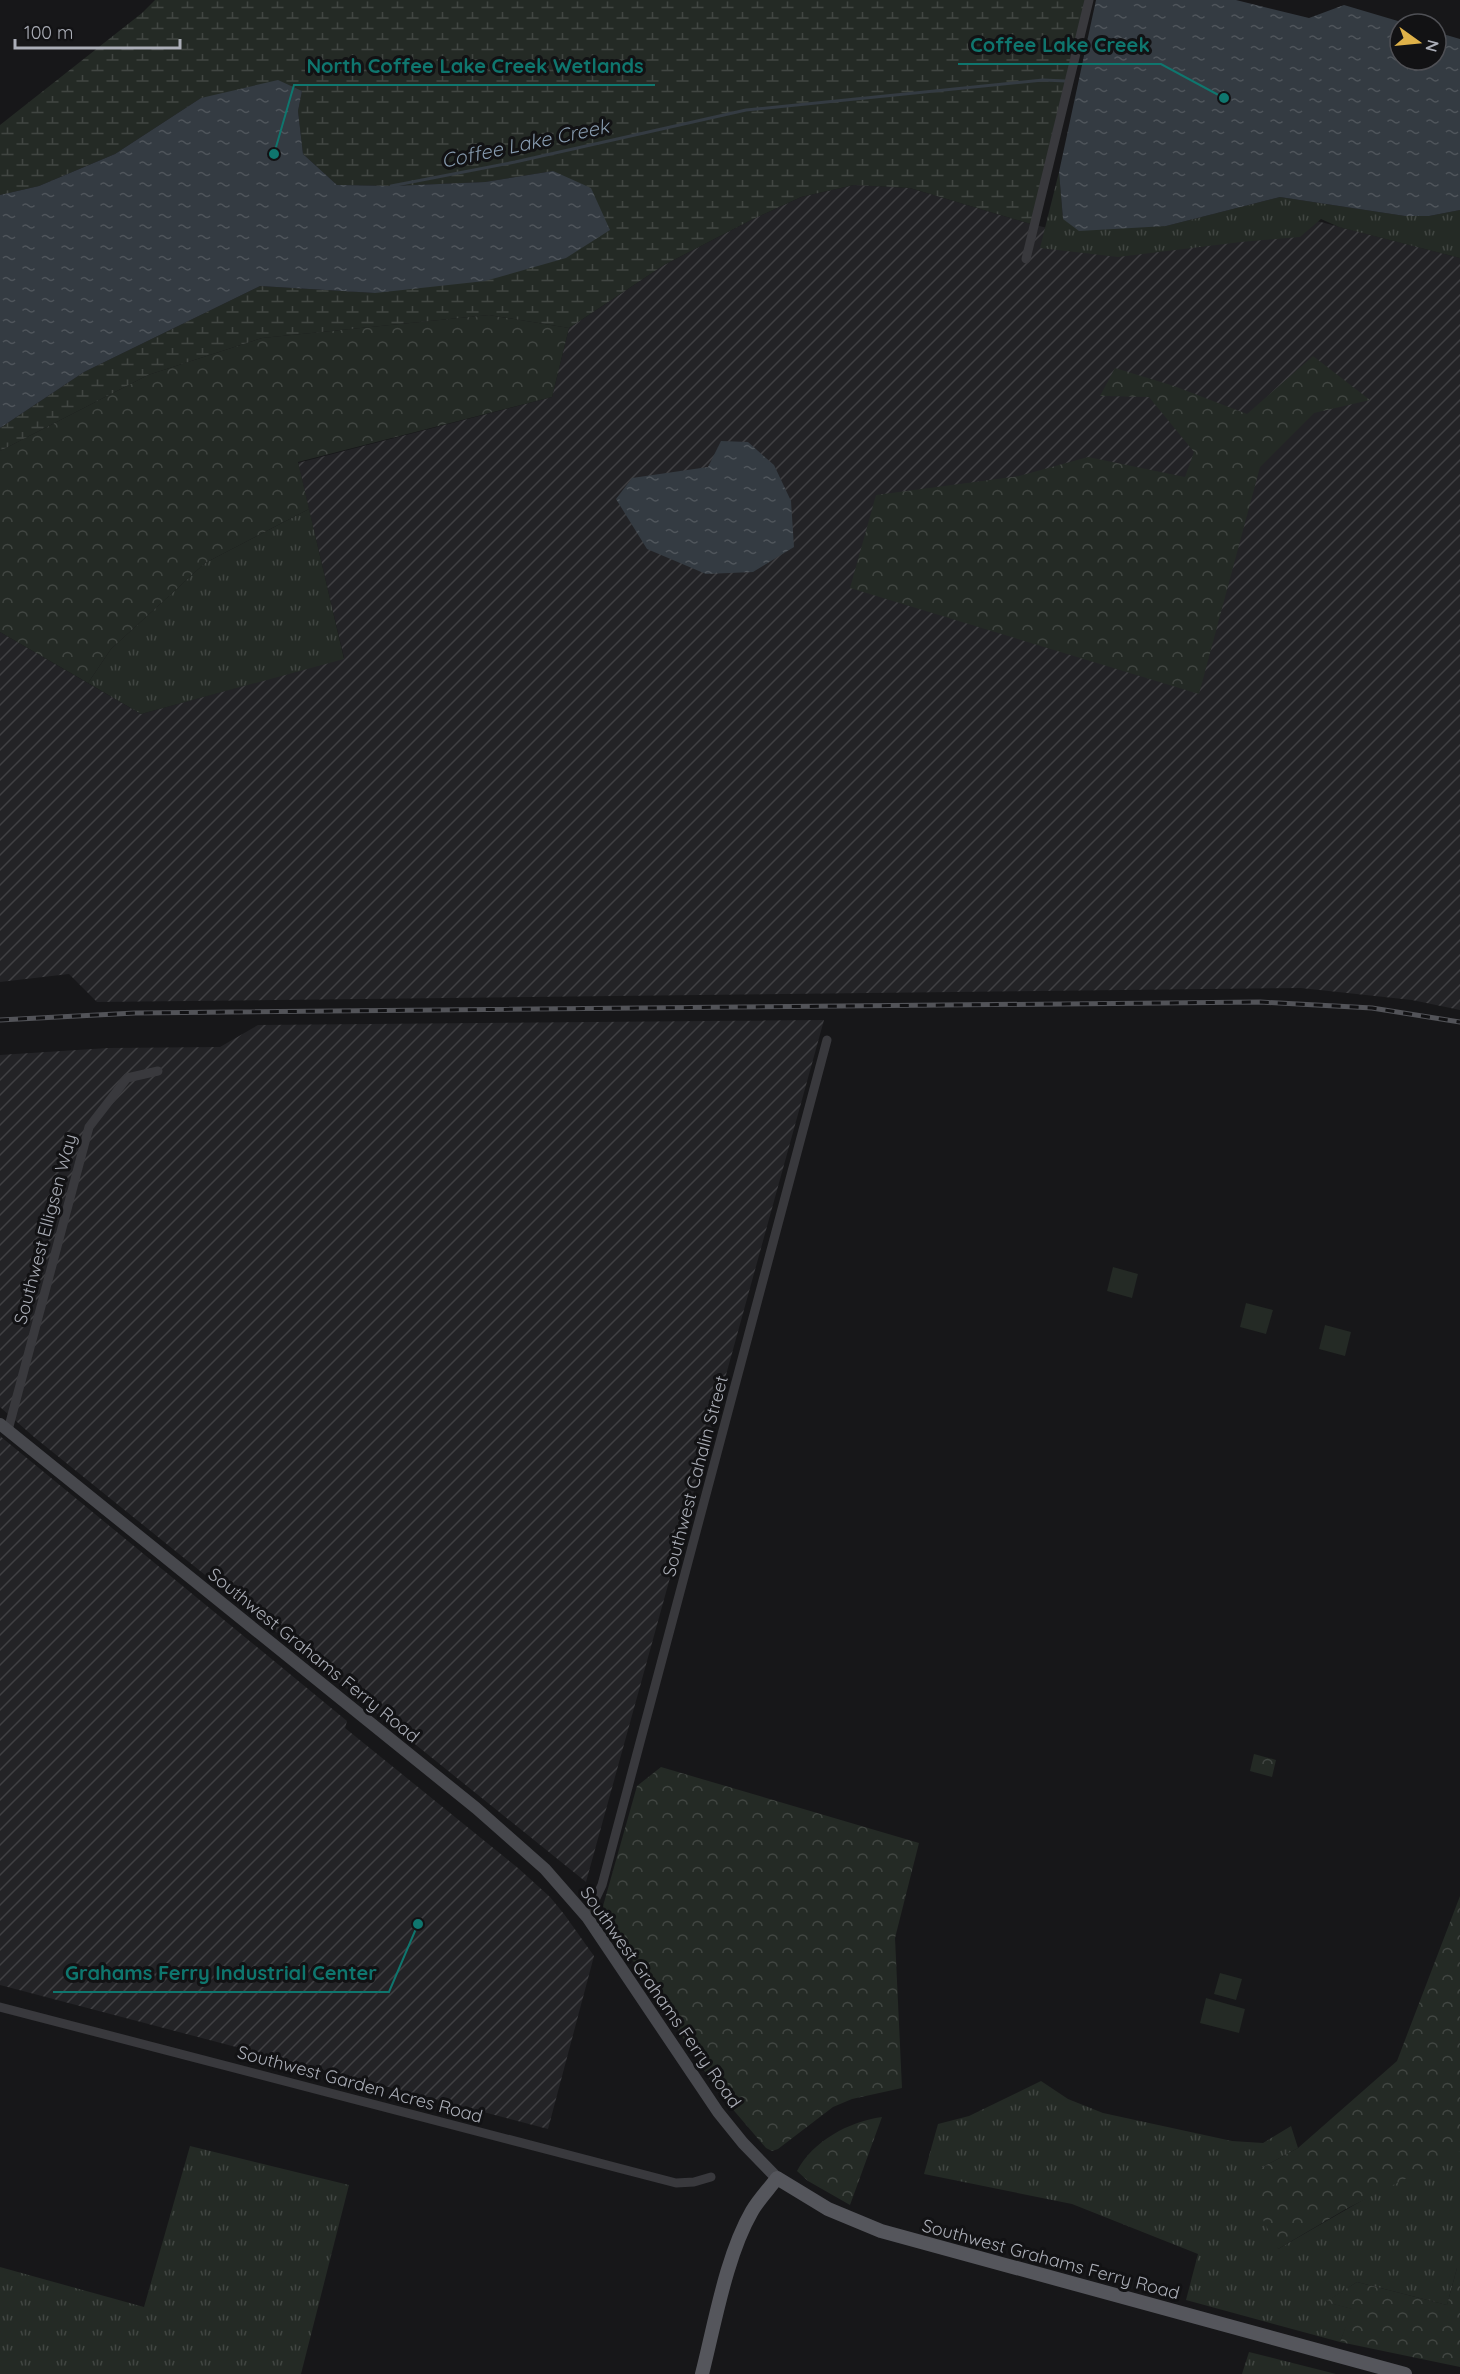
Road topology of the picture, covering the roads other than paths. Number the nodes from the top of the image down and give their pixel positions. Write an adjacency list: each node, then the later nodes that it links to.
1 (1089, 0): 2 (street)
2 (1026, 259)
3 (827, 1040): 6 (street, Southwest Cahalin Street)
4 (158, 1071): 5 (street, Southwest Elligsen Way)
5 (4, 1427): 6 (main road, Southwest Grahams Ferry Road)
6 (587, 1917): 9 (main road, Southwest Grahams Ferry Road)
7 (0, 2007): 8 (street, Southwest Garden Acres Road)
8 (711, 2177)
9 (777, 2178): 10 (main road); 11 (main road, Southwest Grahams Ferry Road)
10 (702, 2374)
11 (1405, 2374)

